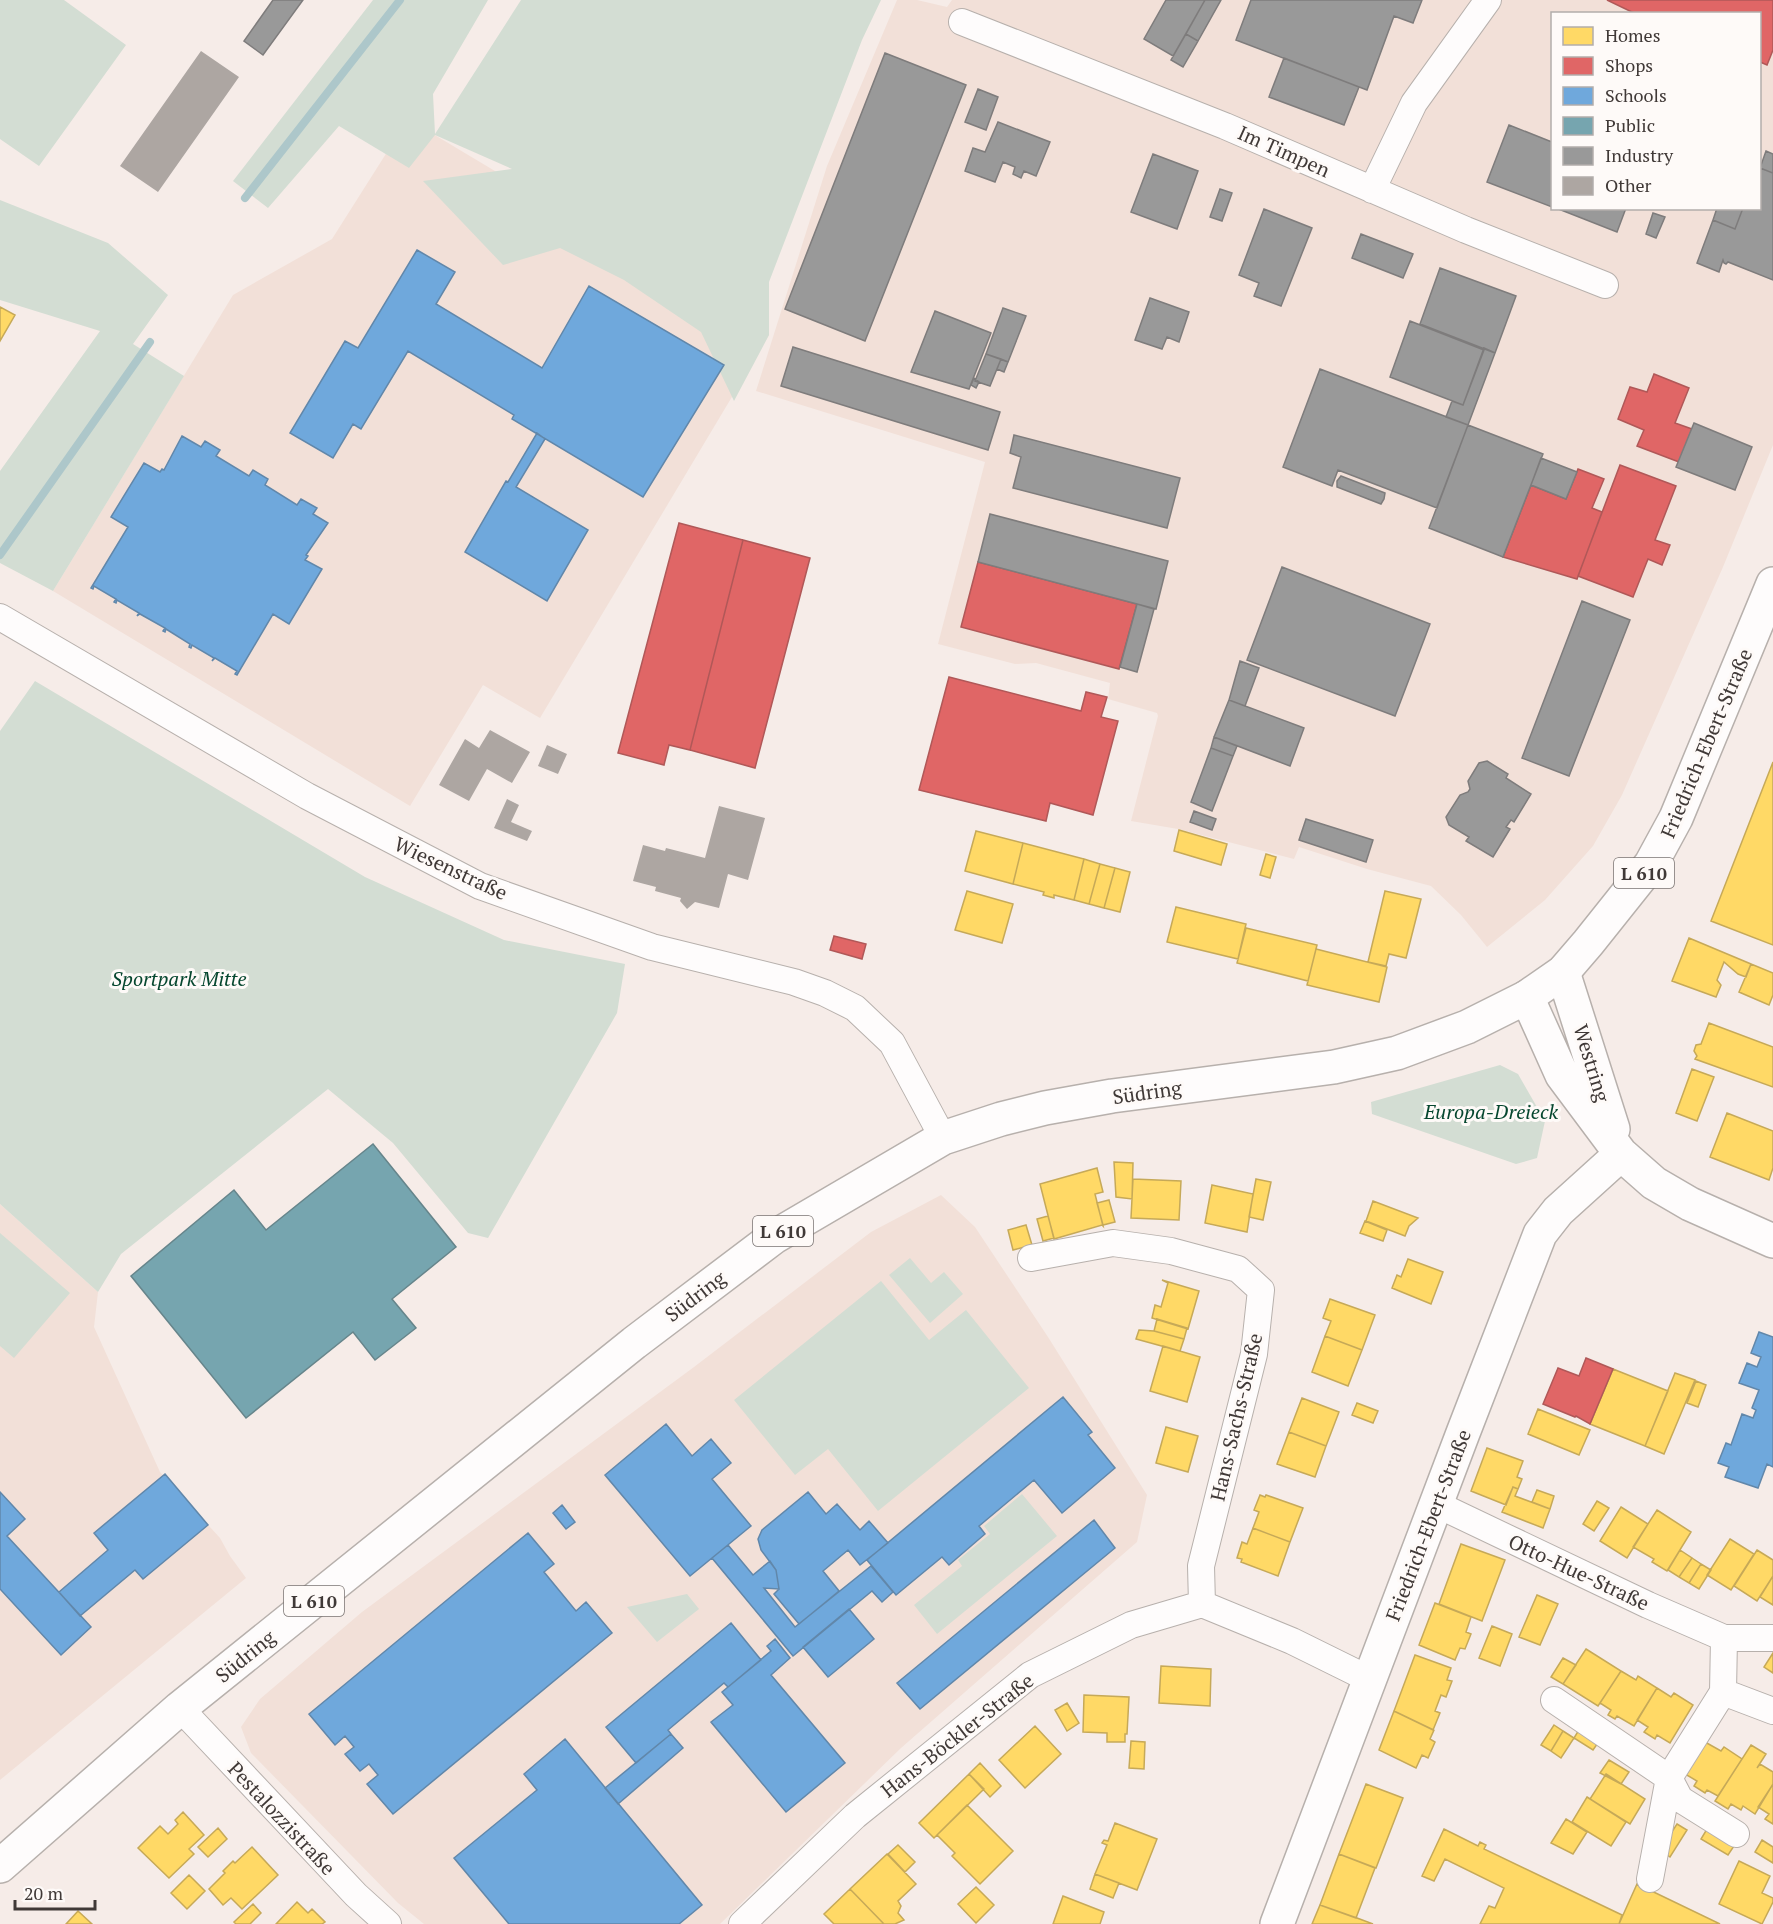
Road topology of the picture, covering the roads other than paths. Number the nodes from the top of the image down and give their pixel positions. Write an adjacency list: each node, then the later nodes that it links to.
1 (1488, 0): 3 (street)
2 (962, 22): 3 (street, Im Timpen)
3 (1372, 190): 4 (street, Im Timpen)
4 (1605, 285)
5 (1773, 584): 7 (main road, Friedrich-Ebert-Straße / L 610)
6 (0, 617): 9 (street, Wiesenstraße)
7 (1563, 972): 8 (main road, Friedrich-Ebert-Straße / L 610); 10 (main road, Westring)
8 (1527, 997): 9 (main road, Südring / L 610); 10 (main road, Westring)
9 (943, 1137): 20 (main road, Südring / L 610)
10 (1621, 1154): 11 (main road, Westring); 13 (main road, Friedrich-Ebert-Straße)
11 (1773, 1241)
12 (1030, 1258): 14 (street, Hans-Sachs-Straße)
13 (1436, 1504): 15 (street, Otto-Hue-Straße); 17 (main road, Friedrich-Ebert-Straße)
14 (1202, 1604): 17 (street); 27 (street, Hans-Böckler-Straße)
15 (1724, 1638): 16 (street, Otto-Hue-Straße); 18 (street)
16 (1773, 1638)
17 (1371, 1680): 28 (main road, Friedrich-Ebert-Straße)
18 (1723, 1692): 21 (street); 22 (street)
19 (1554, 1700): 22 (street)
20 (180, 1708): 24 (main road, Südring / L 610); 26 (street, Pestalozzistraße)
21 (1773, 1711)
22 (1669, 1778): 23 (street); 25 (street)
23 (1736, 1834)
24 (0, 1866)
25 (1650, 1879)
26 (388, 1924)
27 (742, 1924)
28 (1277, 1924)

